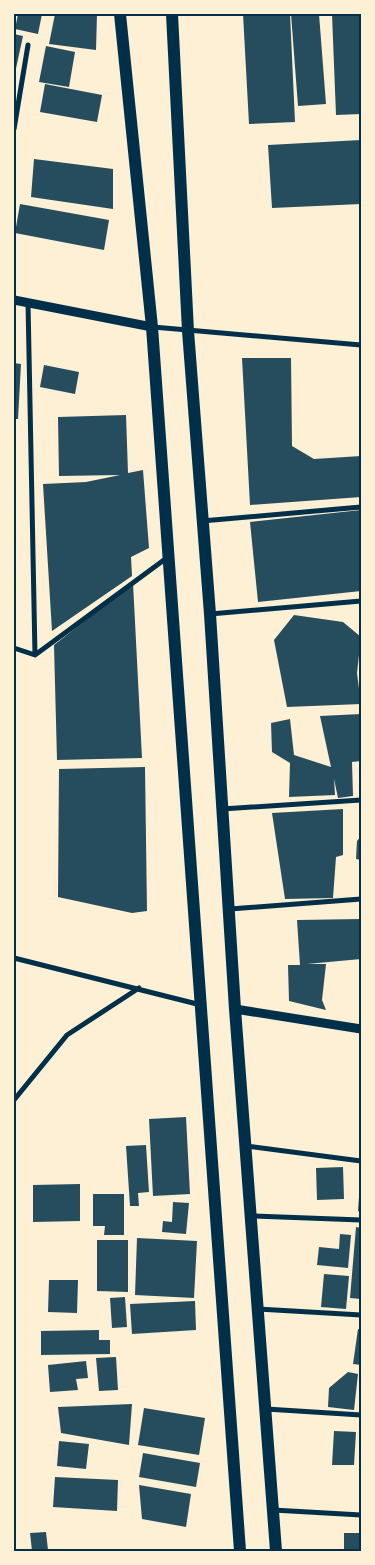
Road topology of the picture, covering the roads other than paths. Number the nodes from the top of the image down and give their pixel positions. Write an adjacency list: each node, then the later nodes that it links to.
1 (120, 14): 7 (main road)
2 (172, 14): 8 (main road)
3 (28, 45): 4 (street)
4 (14, 129)
5 (14, 300): 6 (street)
6 (28, 303): 7 (street); 16 (street)
7 (152, 327): 8 (street); 12 (main road)
8 (188, 331): 9 (street); 11 (main road)
9 (361, 345)
10 (361, 507): 11 (street)
11 (202, 521): 14 (main road)
12 (168, 556): 16 (street); 23 (main road)
13 (361, 600): 14 (street)
14 (210, 614): 18 (main road)
15 (14, 648): 16 (street)
16 (35, 655)
17 (361, 800): 18 (street)
18 (221, 810): 20 (main road)
19 (361, 899): 20 (street)
20 (228, 909): 24 (main road)
21 (14, 958): 22 (street)
22 (139, 988): 23 (street); 26 (street)
23 (201, 1006): 37 (main road)
24 (235, 1009): 25 (street); 27 (main road)
25 (361, 1029)
26 (14, 1100)
27 (246, 1146): 28 (street); 29 (main road)
28 (361, 1161)
29 (250, 1216): 30 (street); 31 (main road)
30 (361, 1220)
31 (258, 1309): 32 (street); 33 (main road)
32 (361, 1314)
33 (265, 1409): 34 (street); 35 (main road)
34 (361, 1415)
35 (273, 1510): 36 (street); 38 (main road)
36 (361, 1516)
37 (240, 1551)
38 (276, 1551)

